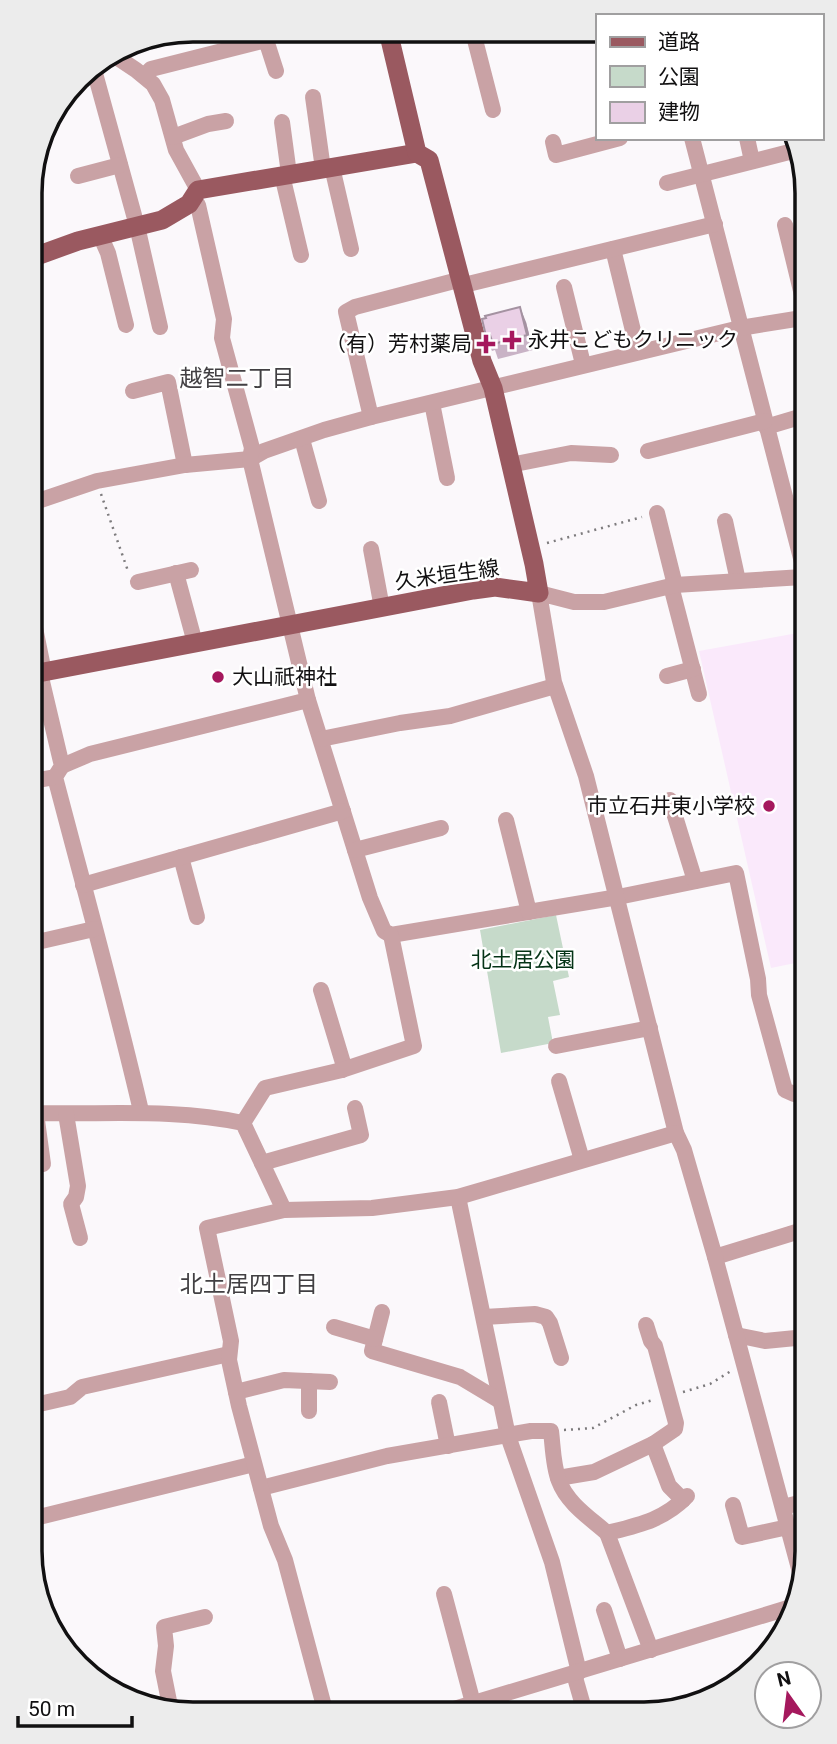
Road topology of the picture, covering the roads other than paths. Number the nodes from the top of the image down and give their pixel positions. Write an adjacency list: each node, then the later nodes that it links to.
1 (258, 42): 7 (street)
2 (267, 42): 6 (street)
3 (391, 42): 19 (main road)
4 (475, 42): 10 (street)
5 (121, 60): 7 (street)
6 (276, 71)
7 (144, 76): 13 (street)
8 (96, 77): 21 (street)
9 (313, 97): 22 (street)
10 (488, 108)
11 (226, 121): 13 (street)
12 (282, 122): 23 (street)
13 (173, 137): 27 (street)
14 (608, 140): 17 (street)
15 (693, 140): 24 (street)
16 (747, 140): 20 (street)
17 (552, 142)
18 (789, 152): 20 (street)
19 (417, 153): 22 (main road); 37 (main road)
20 (752, 161): 24 (street)
21 (120, 165): 25 (street); 30 (street)
22 (327, 168): 23 (main road); 32 (street)
23 (286, 174): 27 (main road); 35 (street)
24 (702, 174): 26 (street); 28 (street)
25 (78, 176)
26 (667, 183)
27 (195, 196): 30 (main road); 54 (street)
28 (715, 224): 33 (street); 42 (street)
29 (785, 225): 36 (street)
30 (137, 226): 31 (main road); 41 (street)
31 (100, 235): 34 (main road); 40 (street)
32 (351, 249)
33 (613, 249): 37 (street); 43 (street)
34 (42, 254)
35 (301, 255)
36 (795, 266)
37 (463, 282): 45 (main road); 48 (street)
38 (564, 287): 44 (street)
39 (795, 319): 42 (street)
40 (126, 325)
41 (160, 327)
42 (740, 328): 43 (street); 50 (street)
43 (638, 351): 44 (street)
44 (583, 364): 45 (street)
45 (493, 388): 47 (street); 56 (main road)
46 (133, 391): 55 (street)
47 (432, 403): 48 (street); 57 (street)
48 (371, 417): 51 (street)
49 (795, 418): 50 (street)
50 (765, 424): 52 (street); 62 (street)
51 (302, 439): 54 (street); 59 (street)
52 (656, 444)
53 (611, 455): 56 (street)
54 (250, 459): 55 (street); 70 (street)
55 (185, 465): 58 (street)
56 (510, 465): 68 (main road)
57 (447, 478)
58 (42, 500)
59 (318, 501)
60 (657, 513): 67 (street)
61 (725, 521): 66 (street)
62 (795, 536)
63 (372, 549): 69 (street)
64 (795, 577): 66 (street)
65 (134, 580): 71 (street)
66 (738, 581): 67 (street)
67 (673, 585): 68 (street); 72 (street)
68 (539, 593): 69 (main road, 久米垣生線); 75 (street)
69 (382, 608): 70 (main road, 久米垣生線)
70 (289, 626): 71 (main road, 久米垣生線); 78 (street)
71 (195, 643): 73 (main road, 久米垣生線)
72 (693, 669): 74 (street); 77 (street)
73 (42, 672)
74 (667, 676)
75 (555, 686): 79 (street); 90 (street)
76 (42, 688): 80 (street)
77 (699, 694)
78 (308, 700): 79 (street); 80 (street)
79 (321, 739): 83 (street)
80 (58, 771): 81 (street); 89 (street)
81 (42, 777)
82 (670, 800): 88 (street)
83 (343, 811): 86 (street); 87 (street)
84 (506, 820): 91 (street)
85 (441, 828): 86 (street)
86 (355, 850): 94 (street)
87 (181, 857): 89 (street); 92 (street)
88 (695, 881): 90 (street); 101 (street)
89 (83, 885): 93 (street)
90 (618, 897): 91 (street); 97 (street)
91 (529, 912): 94 (street)
92 (197, 917)
93 (94, 929): 95 (street); 103 (street)
94 (391, 935): 99 (street)
95 (42, 941)
96 (321, 990): 99 (street)
97 (650, 1028): 98 (street); 107 (street)
98 (556, 1046)
99 (342, 1070): 106 (street)
100 (559, 1081): 109 (street)
101 (795, 1094)
102 (355, 1108): 110 (street)
103 (141, 1111): 105 (street); 106 (street)
104 (42, 1113): 105 (street)
105 (66, 1114): 115 (street)
106 (243, 1123): 110 (street)
107 (677, 1133): 109 (street); 116 (street)
108 (42, 1158): 111 (street)
109 (582, 1160): 112 (street)
110 (262, 1163): 113 (street)
111 (43, 1164)
112 (458, 1197): 113 (street); 118 (street)
113 (284, 1210): 124 (street)
114 (795, 1232): 116 (street)
115 (80, 1238)
116 (715, 1257): 121 (street)
117 (382, 1312): 123 (street)
118 (484, 1317): 125 (street); 129 (street)
119 (646, 1325): 134 (street)
120 (334, 1327): 123 (street)
121 (736, 1335): 122 (street); 141 (street)
122 (795, 1338)
123 (375, 1339): 129 (street)
124 (229, 1354): 128 (street); 131 (street)
125 (561, 1357)
126 (309, 1381): 127 (street); 128 (street); 132 (street)
127 (330, 1382)
128 (236, 1392): 136 (street)
129 (500, 1401): 133 (street)
130 (439, 1402): 135 (street)
131 (42, 1403)
132 (309, 1411)
133 (508, 1436): 135 (street); 137 (street); 152 (street)
134 (653, 1444): 137 (street); 144 (street)
135 (448, 1446): 138 (street)
136 (254, 1464): 138 (street); 142 (street)
137 (558, 1478): 144 (street)
138 (261, 1488): 154 (street)
139 (795, 1504): 141 (street)
140 (733, 1505): 143 (street)
141 (783, 1507): 143 (street)
142 (42, 1516)
143 (788, 1527): 145 (street)
144 (607, 1533): 150 (street)
145 (795, 1552)
146 (444, 1594): 155 (street)
147 (604, 1609): 151 (street)
148 (784, 1609): 150 (street)
149 (205, 1617): 153 (street)
150 (651, 1650): 151 (street)
151 (620, 1659): 152 (street)
152 (577, 1673): 156 (street); 157 (street)
153 (169, 1700)
154 (324, 1702)
155 (481, 1702)
156 (488, 1702)
157 (583, 1702)

